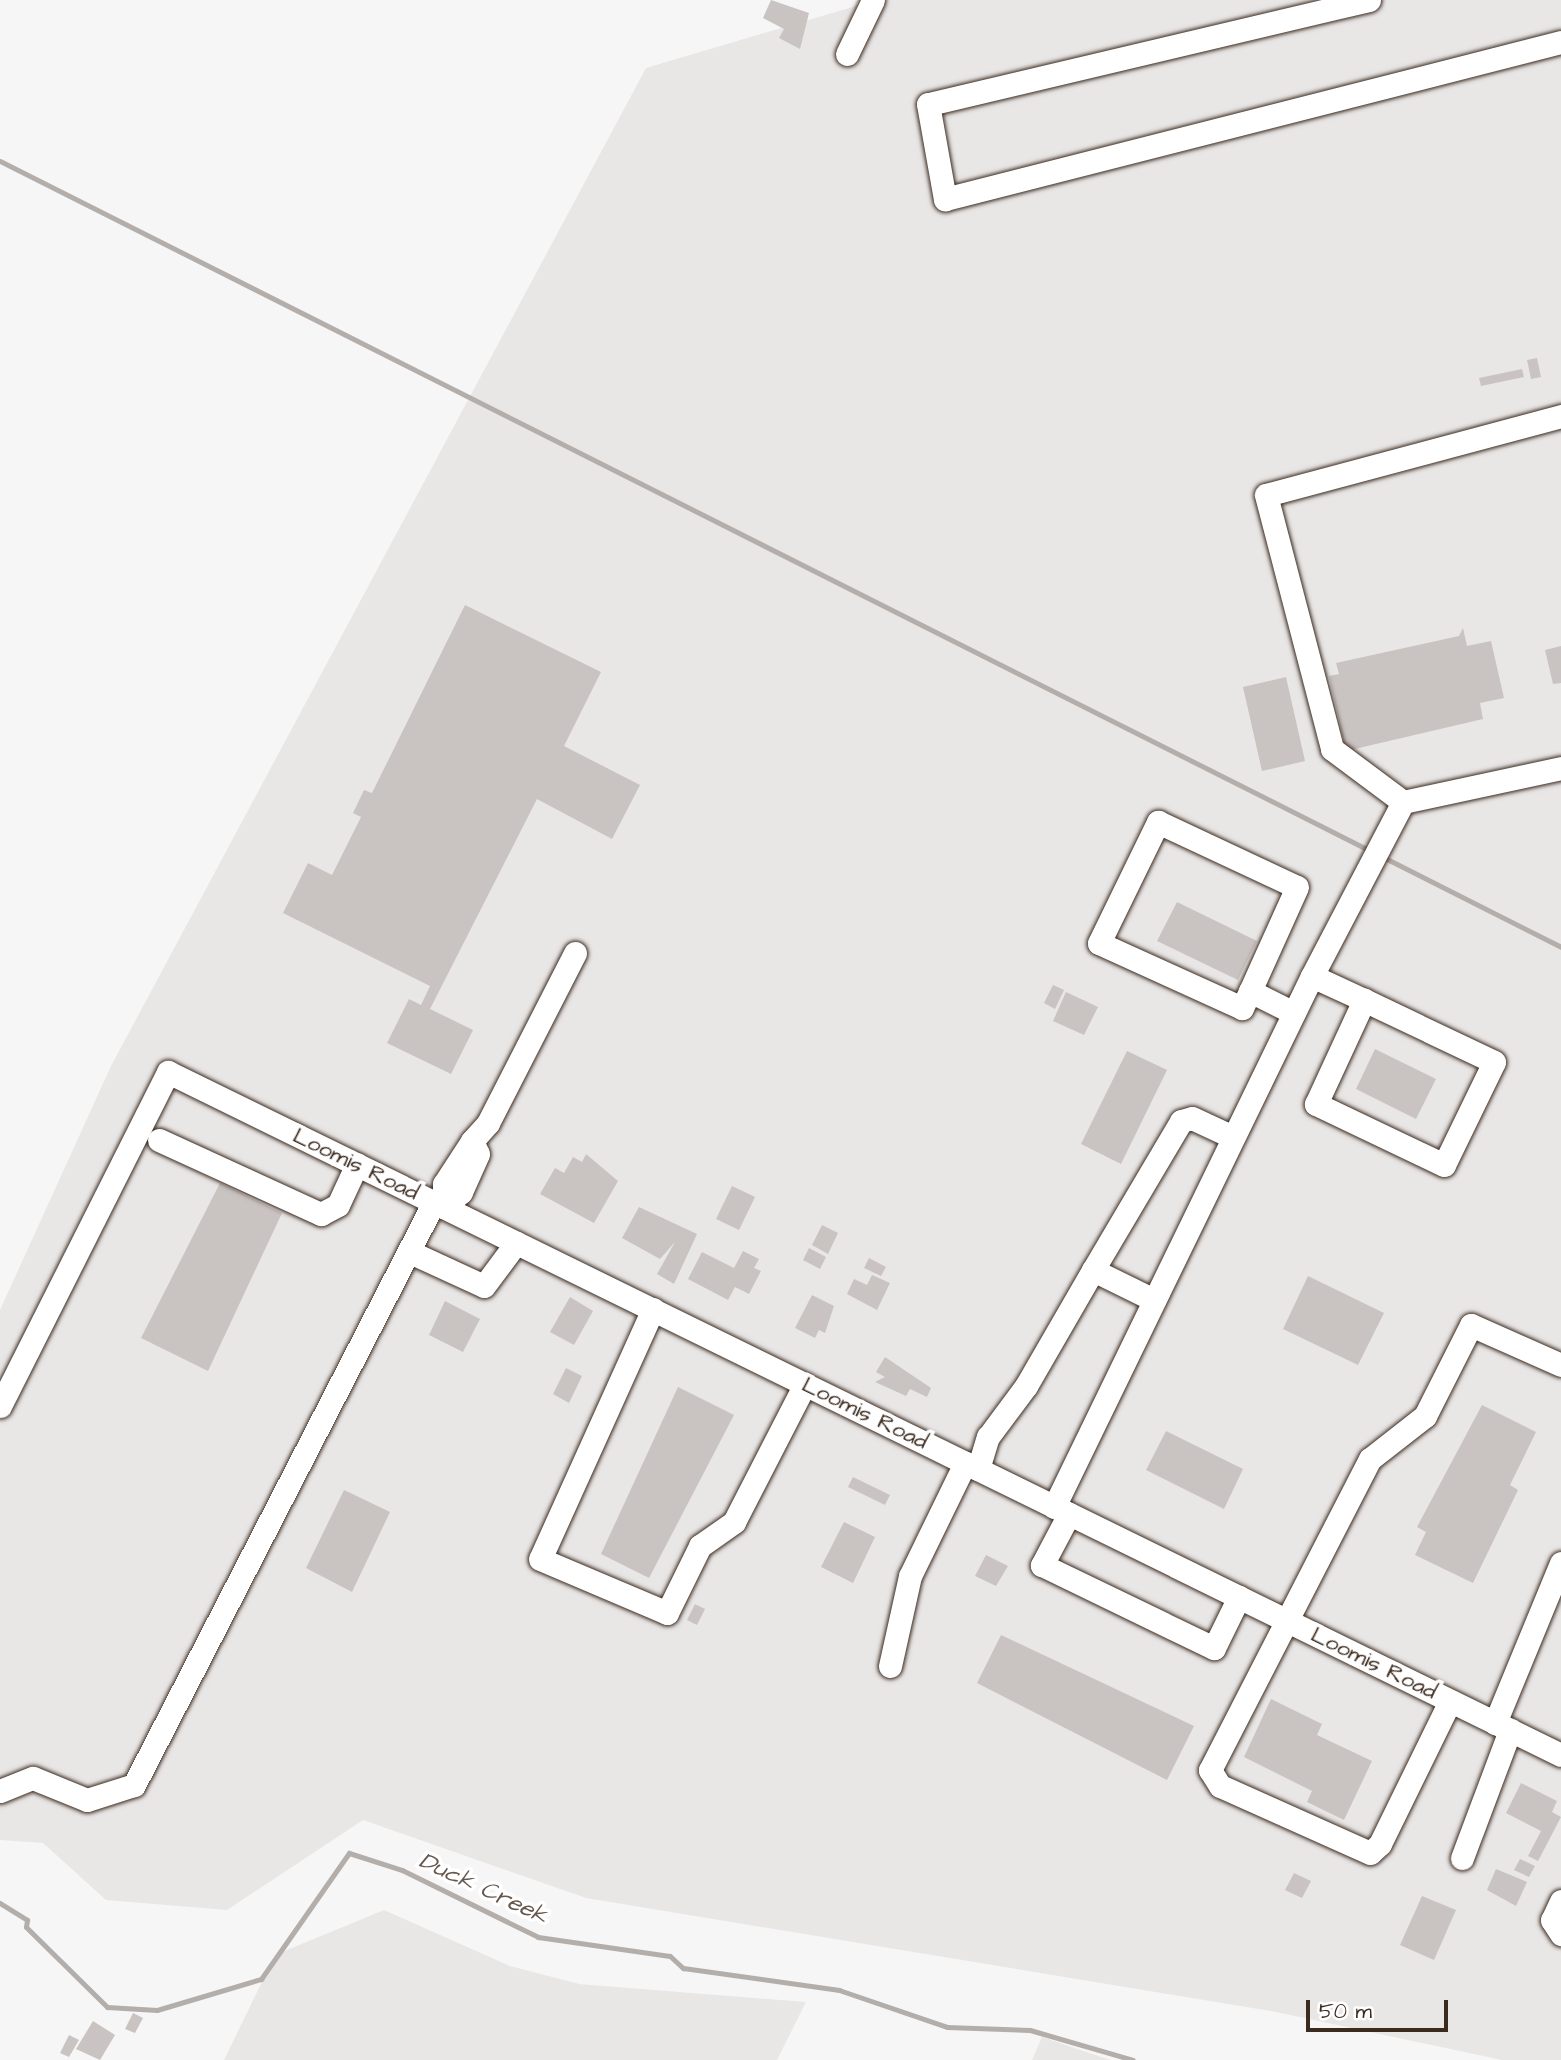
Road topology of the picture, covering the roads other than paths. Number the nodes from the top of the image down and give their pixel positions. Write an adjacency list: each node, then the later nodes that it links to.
1 (873, 0): 4 (street)
2 (1369, 0): 3 (street)
3 (1561, 42)
4 (847, 54)
5 (1561, 416): 7 (street)
6 (1561, 768): 7 (street)
7 (1403, 802): 9 (street)
8 (575, 953): 16 (street)
9 (1312, 976): 11 (street); 12 (street)
10 (1250, 991): 10 (street); 12 (street)
11 (1364, 1000): 11 (street)
12 (1294, 1013): 13 (street)
13 (1233, 1137): 19 (street); 20 (street)
14 (159, 1140): 15 (street)
15 (357, 1164): 16 (street, Loomis Road); 24 (street, Loomis Road)
16 (439, 1205): 17 (street, Loomis Road); 18 (street)
17 (516, 1243): 18 (street); 21 (street, Loomis Road)
18 (410, 1252): 34 (street)
19 (1093, 1270): 20 (street); 25 (street)
20 (1154, 1300): 26 (street)
21 (653, 1309): 23 (street, Loomis Road); 23 (street)
22 (1561, 1365): 29 (street)
23 (805, 1384): 25 (street, Loomis Road)
24 (0, 1406)
25 (971, 1466): 26 (street, Loomis Road); 30 (street)
26 (1062, 1510): 28 (street, Loomis Road); 28 (street)
27 (1561, 1563): 32 (street)
28 (1238, 1597): 29 (street, Loomis Road)
29 (1283, 1619): 31 (street, Loomis Road); 31 (street)
30 (890, 1666)
31 (1450, 1701): 32 (street, Loomis Road)
32 (1502, 1726): 33 (street, Loomis Road); 35 (street)
33 (1561, 1755)
34 (0, 1791)
35 (1462, 1858)
36 (1561, 1901): 37 (street)
37 (1561, 1934)

